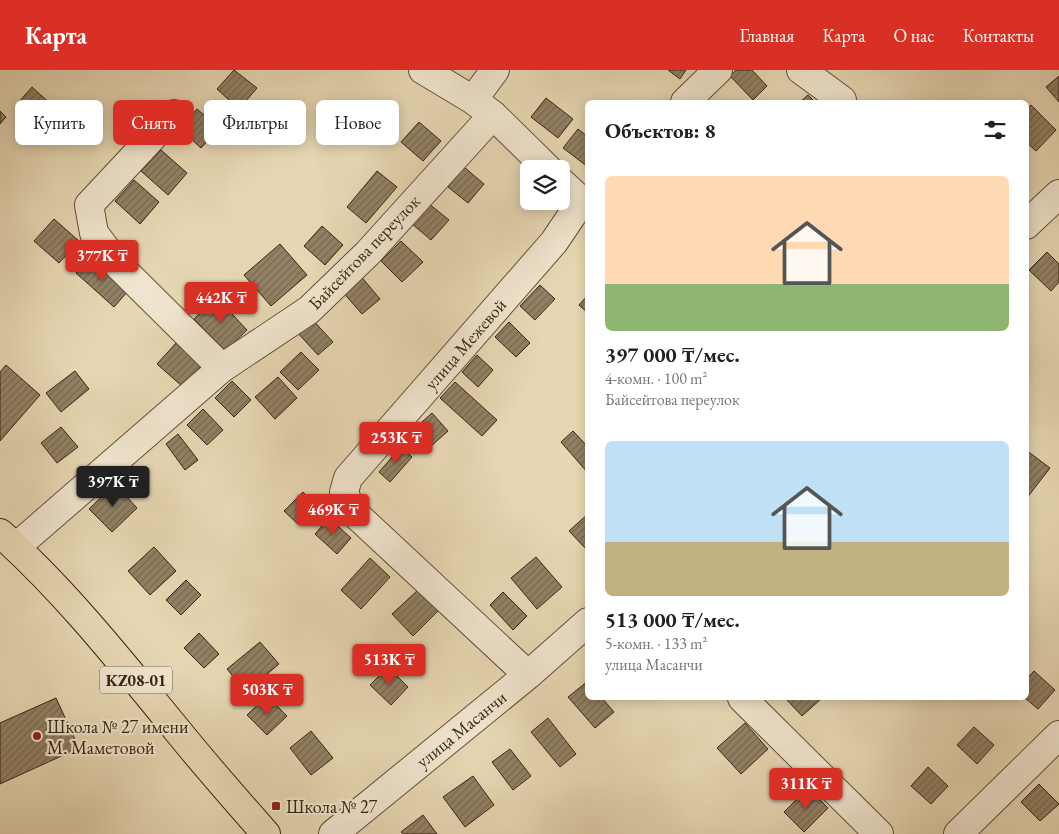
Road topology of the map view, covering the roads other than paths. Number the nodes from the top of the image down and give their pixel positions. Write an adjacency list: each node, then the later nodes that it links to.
1 (423, 70): 7 (street)
2 (495, 70): 7 (street, Байсейтова переулок)
3 (718, 70): 5 (street)
4 (801, 70): 6 (street)
5 (687, 100)
6 (842, 100)
7 (483, 107): 9 (street); 14 (street, Байсейтова переулок)
8 (145, 145): 14 (street)
9 (539, 160)
10 (570, 191): 12 (street)
11 (1059, 194): 13 (street)
12 (584, 205): 17 (street, улица Межевой)
13 (1029, 221)
14 (222, 368): 15 (street, Байсейтова переулок)
15 (8, 540): 20 (main road, KZ08-01)
16 (585, 625): 17 (street, улица Масанчи)
17 (528, 675): 21 (street, улица Масанчи)
18 (750, 700): 22 (street)
19 (1059, 734): 23 (street)
20 (266, 834)
21 (333, 834)
22 (879, 834)
23 (958, 834)

